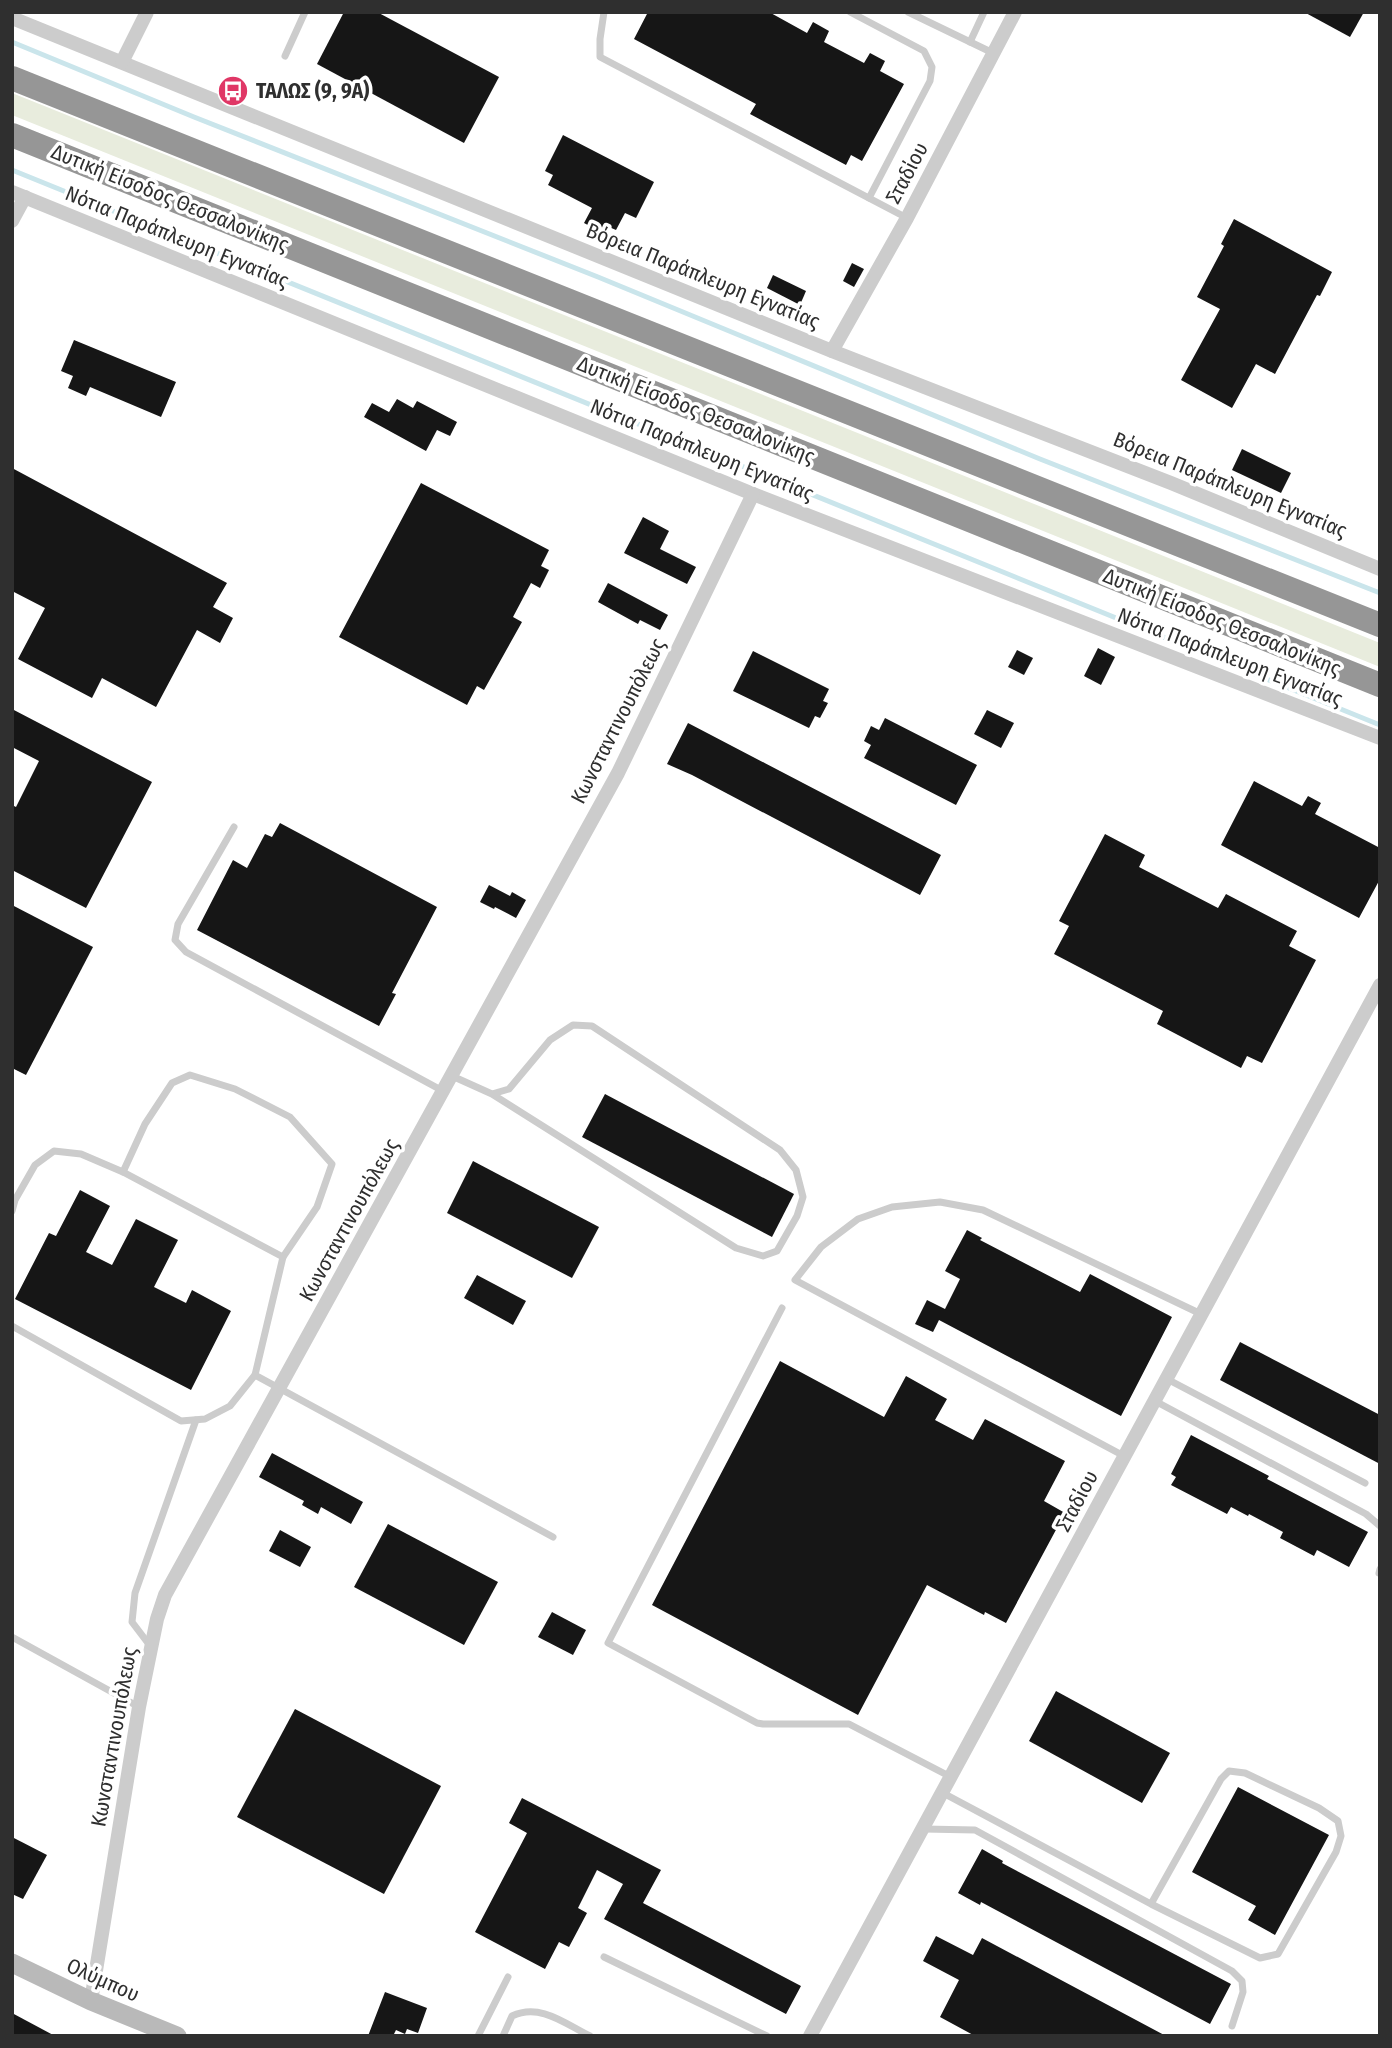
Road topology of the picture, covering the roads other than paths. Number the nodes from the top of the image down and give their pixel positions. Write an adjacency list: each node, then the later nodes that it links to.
1 (147, 12): 12 (street)
2 (305, 12): 11 (lane)
3 (604, 12): 16 (lane)
4 (850, 12): 16 (lane)
5 (908, 12): 9 (lane)
6 (984, 12): 9 (lane)
7 (1015, 12): 10 (street, Σταδίου)
8 (12, 18): 12 (street, Βόρεια Παράπλευρη Εγνατίας)
9 (970, 43): 10 (lane)
10 (993, 54): 17 (street, Σταδίου)
11 (285, 56)
12 (122, 62): 19 (street, Βόρεια Παράπλευρη Εγνατίας)
13 (12, 78): 22 (highway)
14 (12, 135): 23 (highway, Δυτική Είσοδος Θεσσαλονίκης)
15 (19, 195): 18 (street); 20 (street, Νότια Παράπλευρη Εγνατίας)
16 (869, 198): 17 (lane)
17 (907, 218): 19 (street, Σταδίου)
18 (12, 221)
19 (832, 351): 21 (street, Βόρεια Παράπλευρη Εγνατίας)
20 (753, 494): 24 (street, Νότια Παράπλευρη Εγνατίας); 27 (street, Κωνσταντινουπόλεως)
21 (1380, 569)
22 (1380, 625)
23 (1380, 685)
24 (1380, 738)
25 (234, 827): 28 (lane)
26 (1380, 985): 34 (street, Σταδίου)
27 (452, 1076): 28 (street, Κωνσταντινουπόλεως); 29 (lane)
28 (443, 1091): 38 (street, Κωνσταντινουπόλεως)
29 (492, 1094): 29 (lane)
30 (123, 1172): 31 (lane); 32 (lane); 32 (lane)
31 (12, 1211)
32 (283, 1257): 36 (lane)
33 (782, 1308): 48 (lane)
34 (1202, 1314): 37 (street, Σταδίου); 41 (lane)
35 (12, 1326): 40 (lane)
36 (255, 1375): 38 (lane); 40 (lane)
37 (1167, 1379): 39 (street, Σταδίου); 42 (lane)
38 (280, 1388): 44 (lane); 46 (street, Κωνσταντινουπόλεως)
39 (1155, 1401): 41 (street, Σταδίου); 43 (lane)
40 (196, 1420): 46 (lane)
41 (1125, 1457): 48 (street, Σταδίου)
42 (1365, 1483)
43 (1380, 1526)
44 (553, 1537)
45 (12, 1637): 47 (lane)
46 (151, 1648): 47 (street, Κωνσταντινουπόλεως)
47 (139, 1707): 55 (street, Κωνσταντινουπόλεως)
48 (951, 1777): 49 (street, Σταδίου)
49 (943, 1793): 50 (street, Σταδίου); 51 (lane)
50 (923, 1829): 56 (lane); 62 (street, Σταδίου)
51 (1151, 1904): 51 (lane)
52 (604, 1957): 61 (lane)
53 (12, 1964): 55 (street, Ολύμπου)
54 (508, 1977): 58 (lane)
55 (91, 2001): 57 (street, Ολύμπου)
56 (1231, 2026)
57 (177, 2036)
58 (478, 2036)
59 (503, 2036): 60 (lane)
60 (590, 2036)
61 (767, 2036)
62 (810, 2036)

